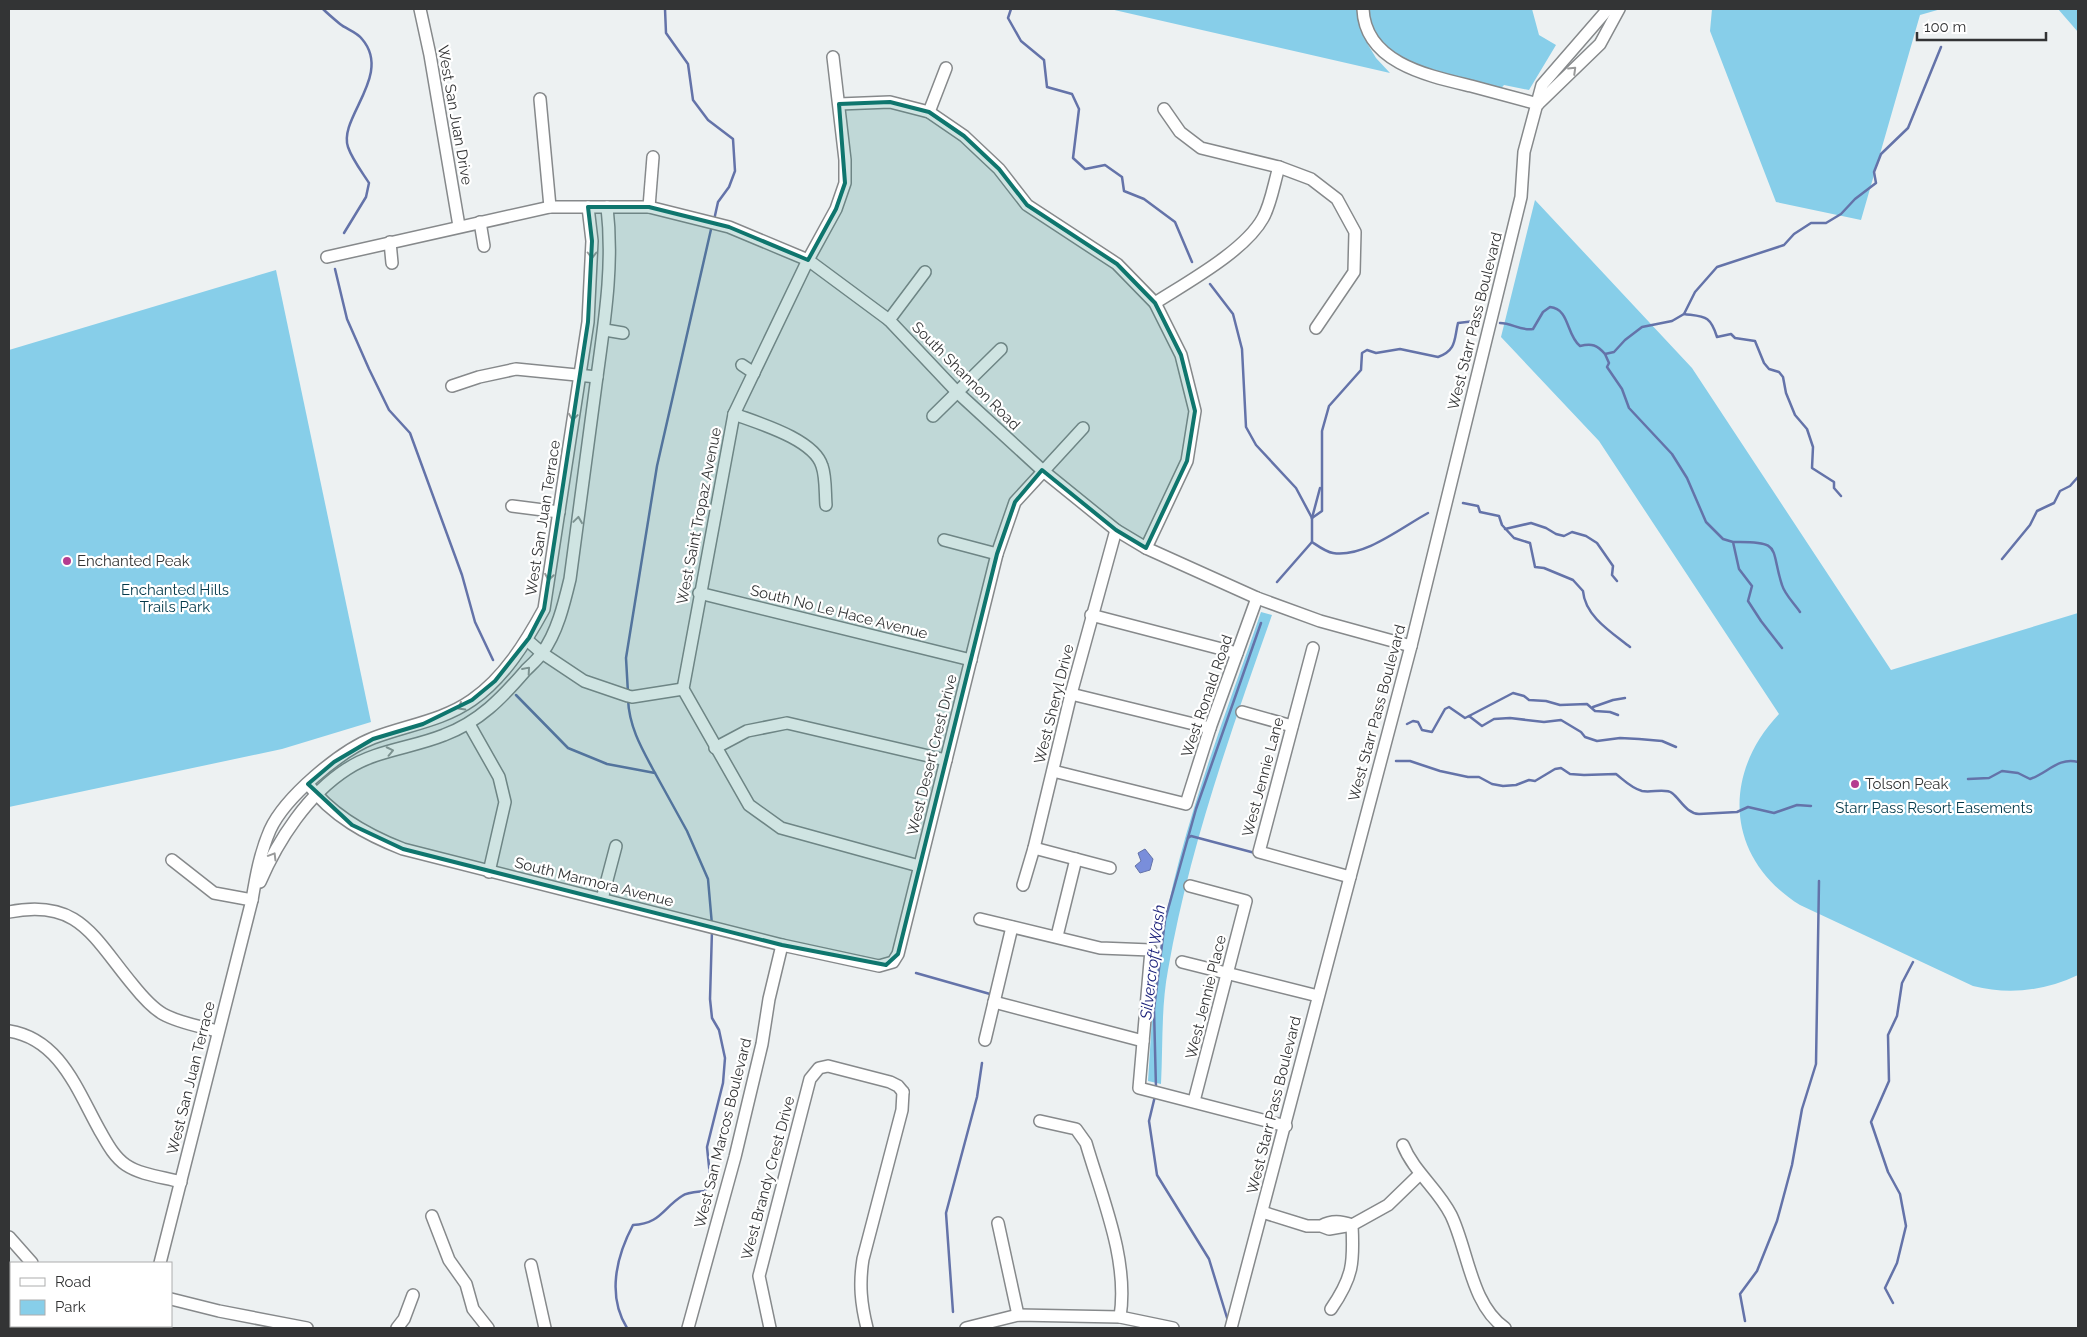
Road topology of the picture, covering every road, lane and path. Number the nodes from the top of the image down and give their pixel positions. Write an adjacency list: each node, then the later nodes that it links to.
1 (420, 9): 19 (street, West San Juan Drive)
2 (1363, 9): 9 (street)
3 (1608, 9): 9 (street, West Starr Pass Boulevard)
4 (1619, 9): 9 (street, West Starr Pass Boulevard, one-way to 4)
5 (833, 58): 8 (street, West Saint Tropaz Avenue)
6 (946, 68): 11 (street)
7 (540, 99): 17 (street)
8 (839, 104): 11 (street); 23 (street, West Saint Tropaz Avenue)
9 (1538, 104): 53 (street, West Starr Pass Boulevard)
10 (1164, 109): 13 (street)
11 (929, 112): 26 (street)
12 (653, 157): 16 (street)
13 (1279, 167): 26 (street); 28 (street)
14 (588, 207): 15 (street, South Shannon Road); 17 (street, South Shannon Road); 34 (street, West San Juan Terrace, one-way to 34)
15 (607, 207): 16 (street, South Shannon Road); 29 (street, West San Juan Terrace)
16 (649, 207): 23 (street, South Shannon Road)
17 (550, 208): 18 (street, South Shannon Road)
18 (480, 222): 19 (street, South Shannon Road); 21 (street)
19 (458, 226): 20 (street, South Shannon Road)
20 (390, 242): 22 (street, South Shannon Road); 24 (street)
21 (484, 246)
22 (327, 257)
23 (808, 260): 27 (street, South Shannon Road); 33 (street, West Saint Tropaz Avenue)
24 (392, 263)
25 (925, 272): 27 (street)
26 (1155, 303): 47 (street)
27 (888, 320): 37 (street, South Shannon Road)
28 (1316, 328)
29 (605, 330): 30 (street); 35 (street, West San Juan Terrace)
30 (623, 333)
31 (1001, 349): 37 (street)
32 (742, 365): 33 (street)
33 (754, 373): 38 (street, West Saint Tropaz Avenue)
34 (579, 375): 35 (street); 36 (street); 44 (street, West San Juan Terrace, one-way to 44)
35 (597, 377): 55 (street, West San Juan Terrace, one-way to 35)
36 (452, 386)
37 (957, 392): 39 (street); 41 (street, South Shannon Road)
38 (734, 414): 42 (street); 49 (street, West Saint Tropaz Avenue)
39 (933, 416)
40 (1083, 428): 41 (street, West Desert Crest Drive)
41 (1042, 470): 45 (street, South Shannon Road); 48 (street, West Desert Crest Drive)
42 (826, 505)
43 (512, 506): 44 (street)
44 (559, 512): 52 (street, West San Juan Terrace, one-way to 52)
45 (1116, 530): 47 (street, South Shannon Road); 51 (street, West Sheryl Drive)
46 (944, 540): 48 (street)
47 (1146, 548): 50 (street, South Shannon Road)
48 (997, 554): 57 (street, West Desert Crest Drive)
49 (699, 594): 57 (street, South No Le Hace Avenue); 58 (street, West Saint Tropaz Avenue)
50 (1257, 598): 53 (street, South Shannon Road); 56 (street, West Ronald Road)
51 (1091, 615): 56 (street); 59 (street, West Sheryl Drive)
52 (527, 640): 55 (street); 67 (street, West San Juan Terrace, one-way to 67)
53 (1411, 646): 76 (street, West Starr Pass Boulevard)
54 (1313, 648): 62 (street, West Jennie Lane)
55 (542, 653): 58 (street); 61 (street, West San Juan Terrace, one-way to 55)
56 (1237, 653): 63 (street, West Ronald Road)
57 (971, 660): 65 (street, West Desert Crest Drive)
58 (683, 689): 64 (street)
59 (1071, 694): 63 (street); 66 (street, West Sheryl Drive)
60 (1242, 712): 62 (street)
61 (469, 724): 68 (street, West San Juan Terrace, one-way to 61); 75 (street)
62 (1292, 726): 76 (street, West Jennie Lane)
63 (1210, 728): 66 (street, West Ronald Road)
64 (715, 748): 65 (street); 73 (street)
65 (946, 760): 73 (street, West Desert Crest Drive)
66 (1053, 772): 70 (street, West Sheryl Drive)
67 (308, 784): 68 (street, South Marmora Avenue); 80 (street, West San Juan Terrace)
68 (316, 796): 75 (street, South Marmora Avenue); 80 (street, West San Juan Terrace, one-way to 68)
69 (616, 846): 79 (street)
70 (1034, 848): 72 (street); 77 (street, West Sheryl Drive)
71 (172, 860): 80 (street)
72 (1076, 860): 74 (street); 84 (street)
73 (919, 866): 87 (street, West Desert Crest Drive)
74 (1110, 868)
75 (489, 872): 79 (street, South Marmora Avenue)
76 (1350, 877): 89 (street, West Starr Pass Boulevard)
77 (1023, 885)
78 (1190, 886): 88 (street, West Jennie Place)
79 (602, 899): 85 (street, South Marmora Avenue)
80 (252, 900): 92 (street, West San Juan Terrace)
81 (9, 912): 92 (street)
82 (980, 918): 83 (street)
83 (1012, 927): 84 (street); 90 (street)
84 (1057, 936): 94 (street)
85 (782, 945): 87 (street, South Marmora Avenue); 119 (street, West San Marcos Boulevard)
86 (1182, 962): 88 (street)
87 (895, 966)
88 (1228, 974): 89 (street); 95 (street, West Jennie Place)
89 (1318, 996): 97 (street, West Starr Pass Boulevard)
90 (994, 1002): 93 (street); 94 (street)
91 (9, 1031): 100 (street)
92 (218, 1031): 100 (street, West San Juan Terrace)
93 (985, 1040)
94 (1142, 1041): 95 (street)
95 (1194, 1101): 97 (street)
96 (1040, 1121): 113 (street)
97 (1286, 1126): 101 (street, West Starr Pass Boulevard)
98 (1403, 1145): 99 (street)
99 (1420, 1174): 104 (street); 125 (street)
100 (181, 1182): 107 (street, West San Juan Terrace)
101 (1262, 1212): 104 (street); 124 (street, West Starr Pass Boulevard)
102 (432, 1216): 117 (street)
103 (998, 1223): 112 (street)
104 (1352, 1225): 111 (street)
105 (9, 1237): 106 (street)
106 (31, 1262)
107 (160, 1262)
108 (531, 1265): 118 (street)
109 (413, 1295): 116 (street)
110 (172, 1299): 115 (street)
111 (1331, 1309)
112 (1018, 1315): 114 (street); 122 (street)
113 (1120, 1317): 114 (street); 123 (street)
114 (1066, 1323)
115 (307, 1328)
116 (397, 1328)
117 (488, 1328)
118 (545, 1328)
119 (688, 1328)
120 (770, 1328): 121 (street, West Brandy Crest Drive)
121 (867, 1328)
122 (966, 1328)
123 (1173, 1328)
124 (1231, 1328)
125 (1505, 1328)

